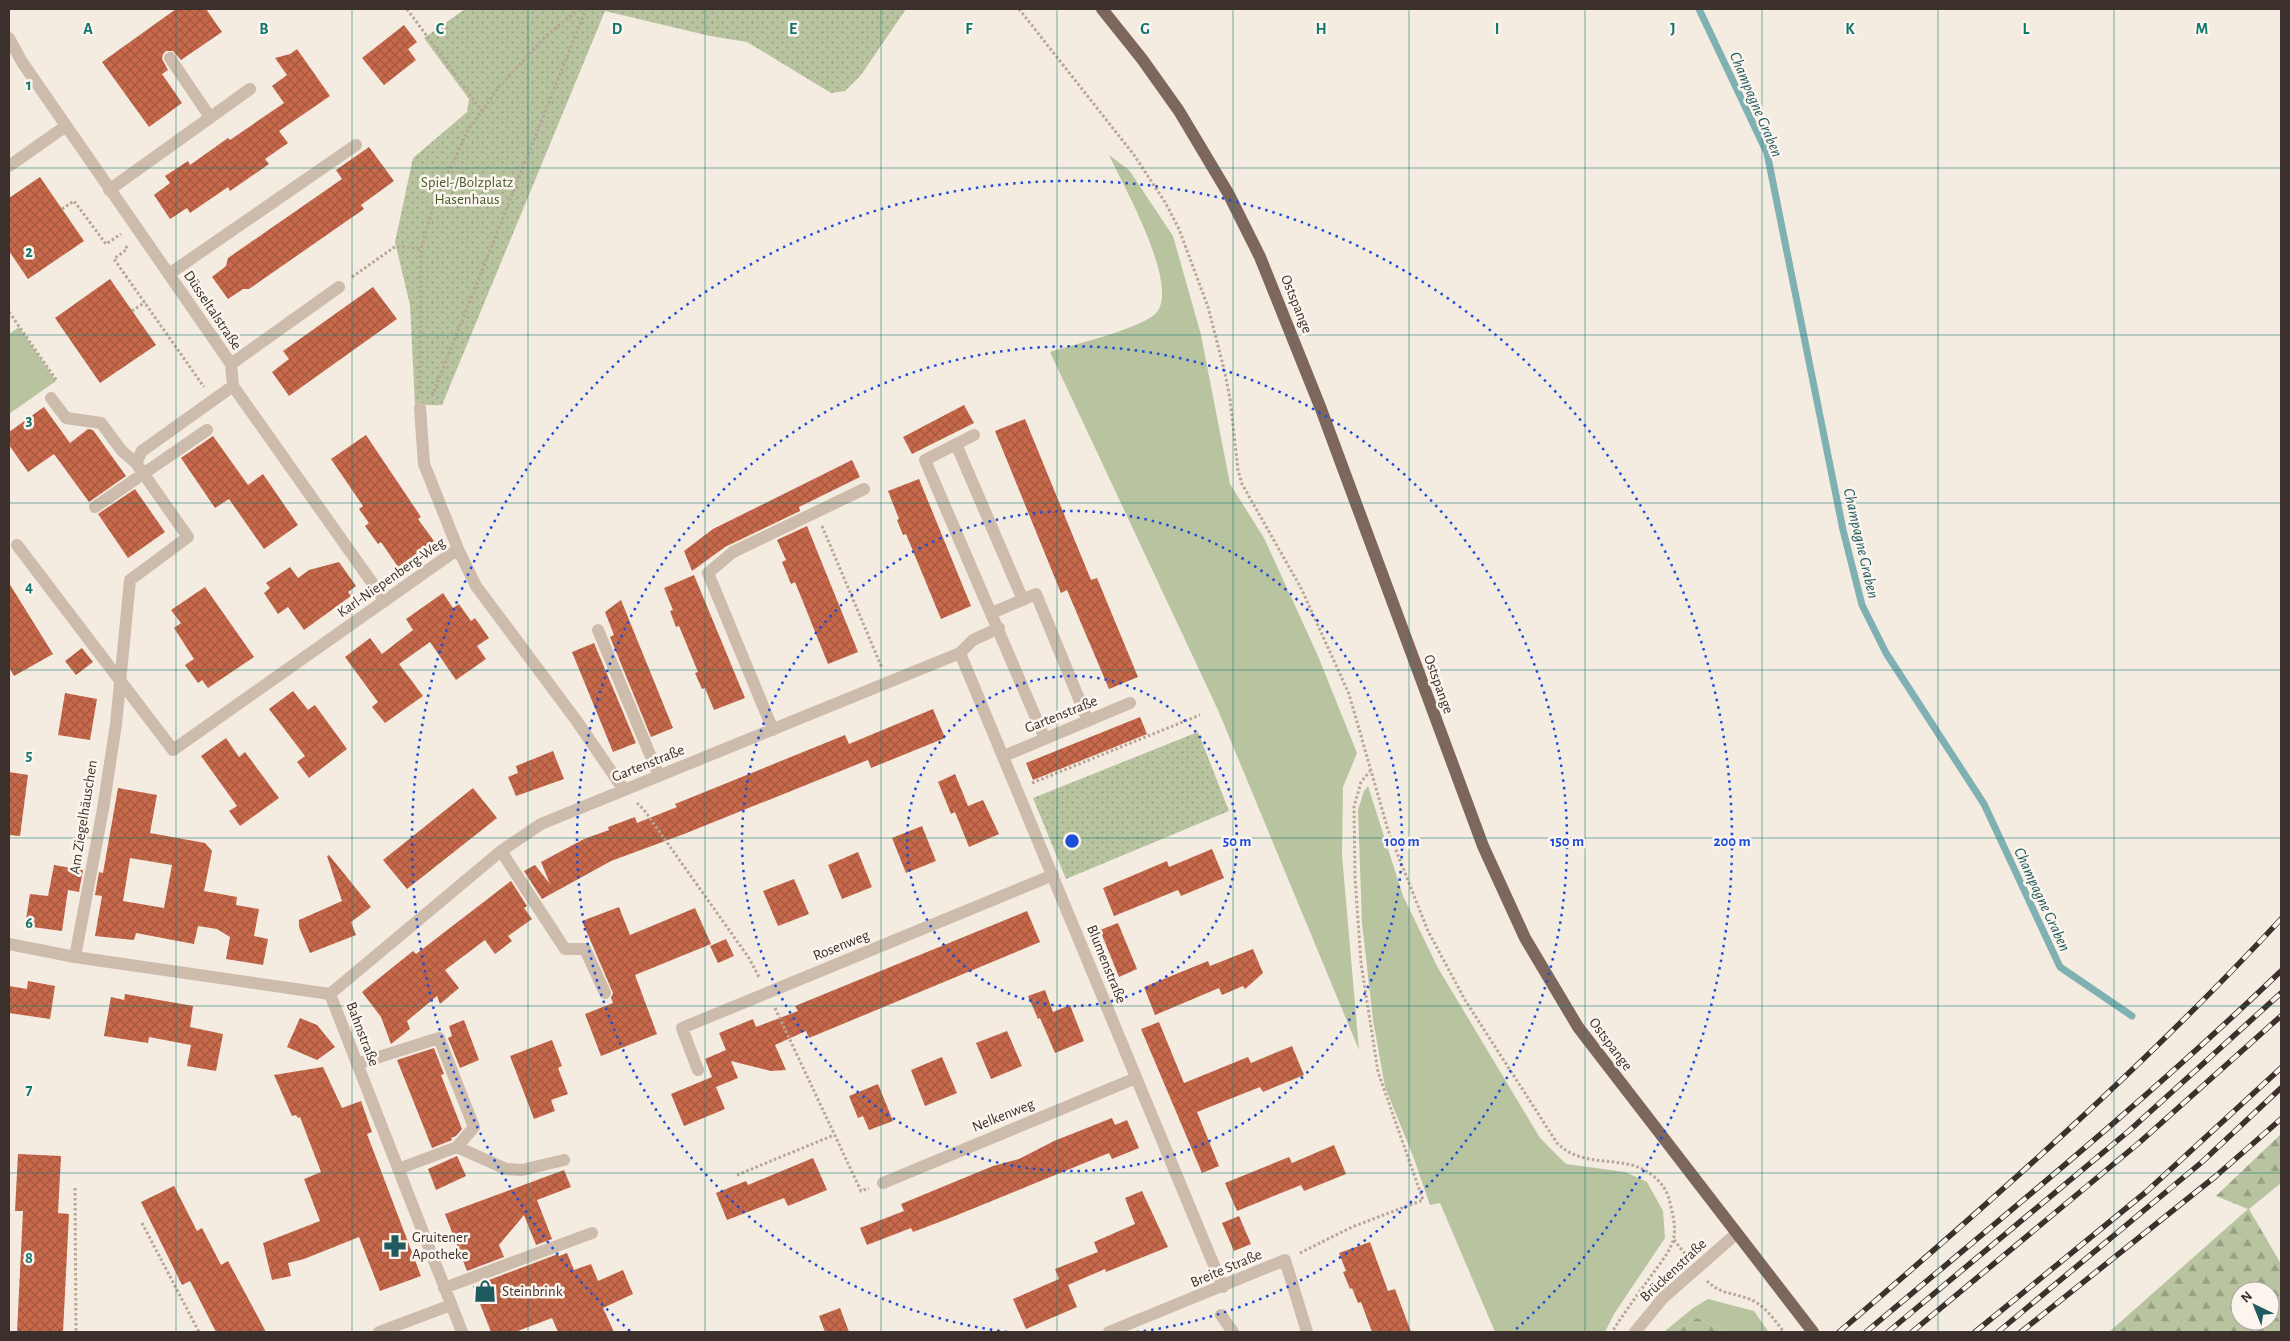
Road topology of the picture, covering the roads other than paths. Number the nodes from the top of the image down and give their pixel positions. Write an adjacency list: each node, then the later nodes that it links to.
1 (1102, 9): 53 (main road, Ostspange)
2 (9, 38): 6 (street, Düsseltalstraße)
3 (170, 58): 5 (street)
4 (250, 89): 5 (street)
5 (210, 117): 9 (street)
6 (66, 126): 8 (street); 9 (street, Düsseltalstraße)
7 (356, 145): 10 (street)
8 (9, 166)
9 (109, 190): 10 (street, Düsseltalstraße)
10 (169, 274): 12 (street, Düsseltalstraße)
11 (339, 286): 12 (street)
12 (231, 364): 13 (street, Düsseltalstraße)
13 (233, 386): 19 (street); 25 (street)
14 (51, 398): 19 (street, Am Ziegelhäuschen)
15 (420, 403): 24 (street)
16 (207, 430): 20 (street)
17 (974, 435): 18 (street)
18 (956, 444): 26 (street); 27 (street)
19 (136, 463): 20 (street, Am Ziegelhäuschen)
20 (144, 474): 22 (street); 31 (street, Am Ziegelhäuschen)
21 (864, 489): 34 (street)
22 (95, 508)
23 (17, 545): 31 (street)
24 (458, 549): 25 (street, Karl-Niepenberg-Weg); 38 (street, Karl-Niepenberg-Weg)
25 (385, 600): 31 (street, Karl-Niepenberg-Weg)
26 (1023, 600): 27 (street); 33 (street)
27 (992, 613): 28 (street)
28 (999, 628): 30 (street, Gartenstraße); 35 (street)
29 (598, 630): 37 (street)
30 (960, 653): 34 (street, Gartenstraße); 36 (street, Blumenstraße)
31 (121, 681): 42 (street, Am Ziegelhäuschen)
32 (1130, 703): 33 (street, Gartenstraße)
33 (1088, 721): 35 (street, Gartenstraße)
34 (773, 730): 37 (street, Gartenstraße)
35 (1045, 738): 36 (street, Gartenstraße)
36 (1004, 756): 40 (street, Blumenstraße)
37 (659, 776): 38 (street, Gartenstraße)
38 (624, 790): 39 (street, Gartenstraße)
39 (501, 851): 43 (street); 44 (street, Gartenstraße)
40 (1053, 875): 46 (street, Rosenweg); 47 (street, Blumenstraße)
41 (9, 944): 42 (street, Bahnstraße)
42 (75, 957): 44 (street, Bahnstraße)
43 (605, 993)
44 (330, 994): 45 (street, Bahnstraße)
45 (357, 1064): 48 (street); 50 (street, Bahnstraße)
46 (698, 1070)
47 (1136, 1078): 51 (street, Nelkenweg); 54 (street, Blumenstraße)
48 (458, 1147): 49 (street); 50 (street)
49 (564, 1160)
50 (398, 1169): 55 (street, Bahnstraße)
51 (883, 1183)
52 (592, 1233): 55 (street)
53 (1736, 1234): 63 (street, Brückenstraße); 64 (main road, Ostspange)
54 (1223, 1287): 60 (street, Breite Straße); 62 (street, Breite Straße)
55 (444, 1288): 56 (street, Bahnstraße)
56 (450, 1305): 58 (street); 59 (street, Bahnstraße)
57 (1221, 1315): 61 (street)
58 (379, 1332)
59 (462, 1332)
60 (1109, 1332)
61 (1233, 1332)
62 (1307, 1332)
63 (1635, 1332)
64 (1813, 1332)

